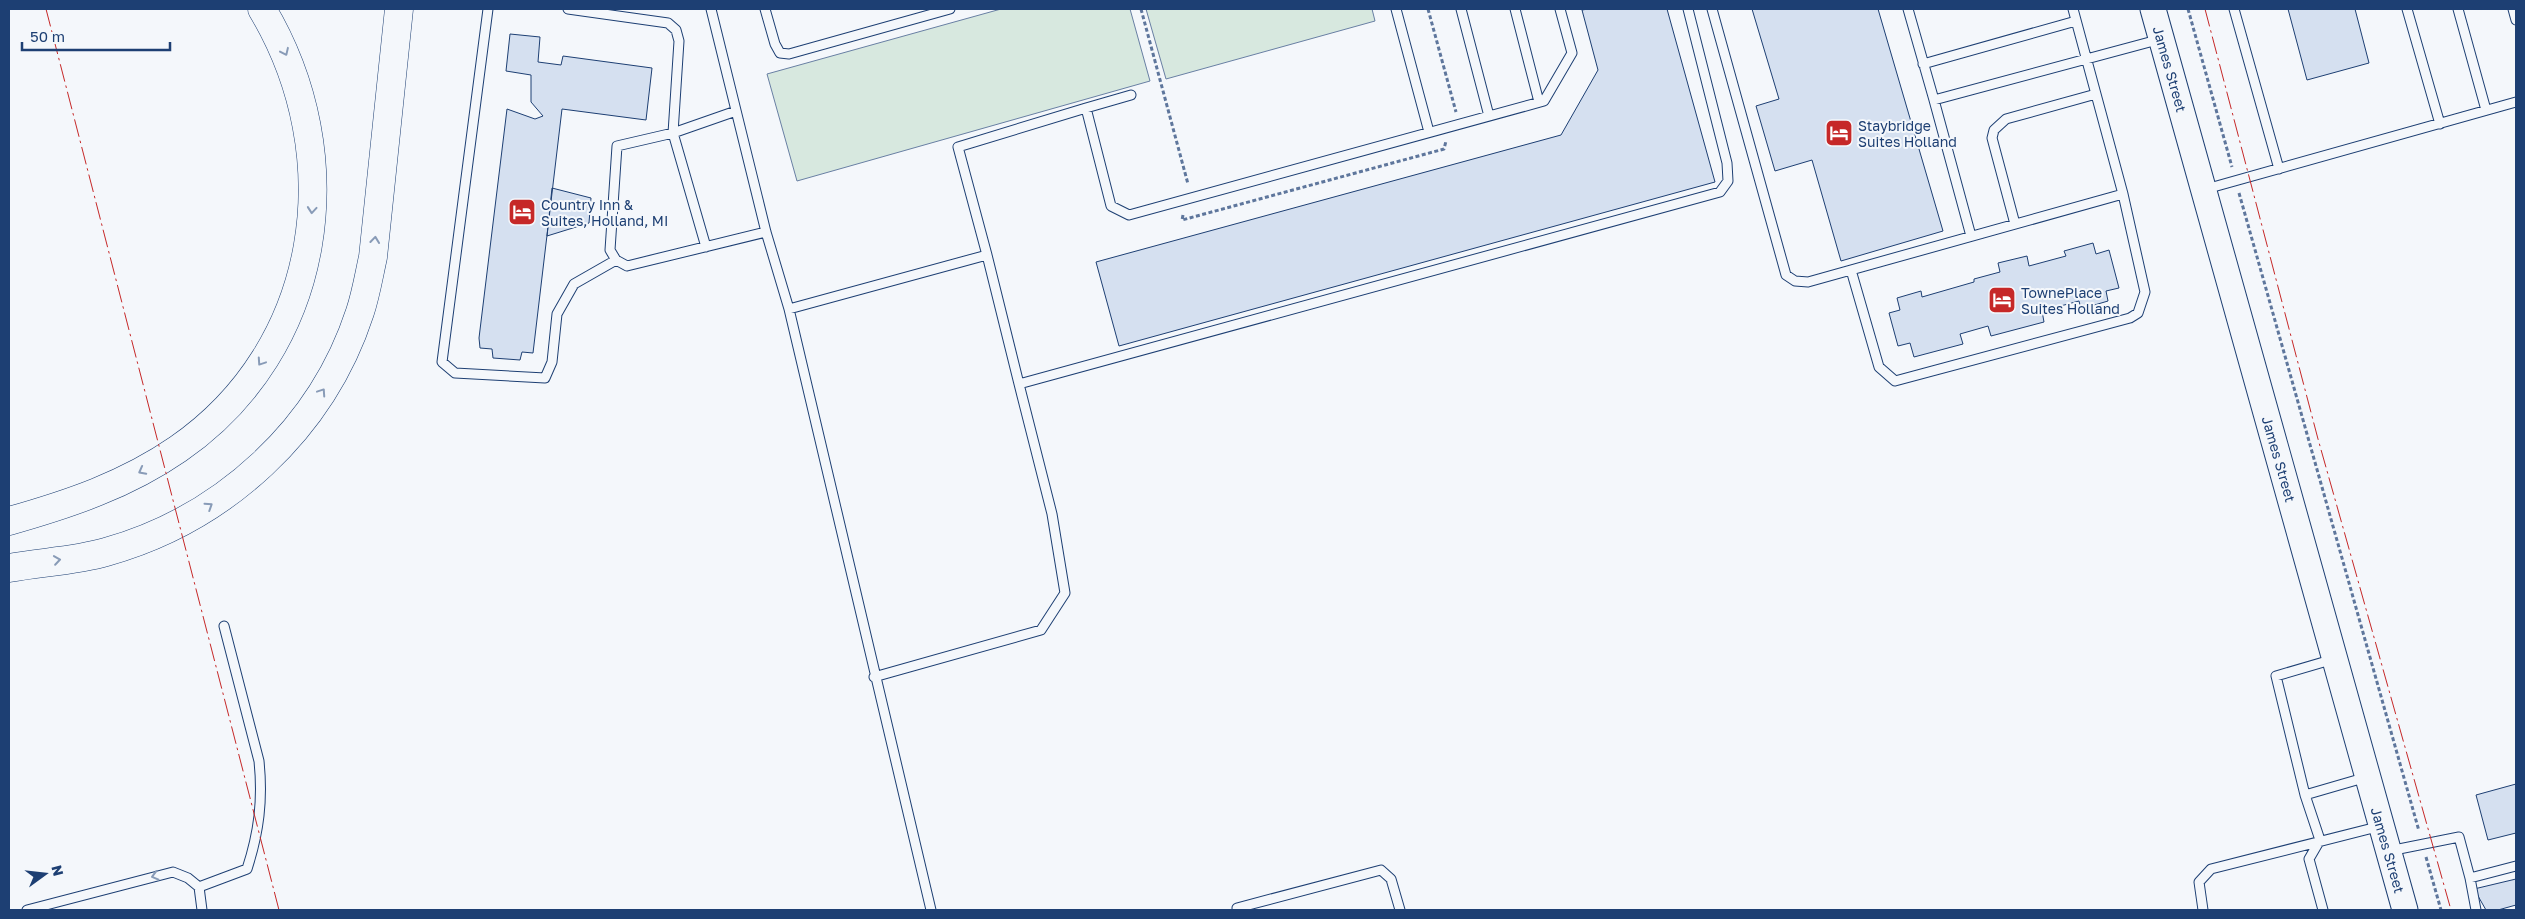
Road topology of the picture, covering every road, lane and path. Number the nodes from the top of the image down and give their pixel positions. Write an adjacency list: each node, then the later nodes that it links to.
1 (262, 9): 56 (highway, one-way to 56)
2 (399, 9): 57 (highway, one-way to 2)
3 (488, 9): 52 (lane)
4 (568, 9): 41 (lane)
5 (711, 9): 36 (lane)
6 (765, 9): 7 (lane)
7 (950, 9)
8 (1141, 9): 46 (path)
9 (1396, 9): 40 (lane)
10 (1428, 9): 39 (path)
11 (1461, 9): 37 (lane)
12 (1515, 9): 32 (lane)
13 (1560, 9): 32 (lane)
14 (1688, 9): 55 (lane)
15 (1712, 9): 53 (lane)
16 (1908, 9): 28 (lane)
17 (2073, 9): 25 (lane)
18 (2153, 9): 26 (street, James Street)
19 (2188, 9): 43 (path)
20 (2234, 9): 42 (lane)
21 (2407, 9): 38 (lane)
22 (2458, 9): 35 (lane)
23 (2513, 9): 24 (lane)
24 (2516, 20)
25 (2076, 21): 27 (lane); 28 (lane)
26 (2161, 39): 27 (lane); 44 (street, James Street)
27 (2086, 57): 29 (lane); 31 (lane)
28 (1923, 64): 31 (lane)
29 (2096, 94): 45 (lane); 47 (lane)
30 (1130, 95): 34 (lane)
31 (1934, 100): 49 (lane)
32 (1538, 102): 37 (lane)
33 (2516, 102): 35 (lane)
34 (1086, 108): 46 (lane); 51 (lane)
35 (2486, 110): 38 (lane)
36 (736, 111): 41 (lane); 48 (lane)
37 (1489, 116): 39 (lane)
38 (2440, 124): 42 (lane)
39 (1450, 126): 40 (lane); 46 (path)
40 (1429, 132): 46 (lane)
41 (673, 133): 50 (lane); 52 (lane)
42 (2279, 169): 43 (lane)
43 (2236, 181): 44 (lane); 65 (path)
44 (2204, 190): 59 (street, James Street)
45 (2123, 194): 47 (lane); 53 (lane)
46 (1186, 199)
47 (2015, 224): 49 (lane)
48 (766, 232): 50 (lane); 54 (lane)
49 (1971, 236): 53 (lane)
50 (706, 247): 52 (lane)
51 (987, 255): 54 (lane); 55 (lane)
52 (616, 260)
53 (1851, 270)
54 (789, 309): 60 (lane)
55 (1020, 384): 60 (lane)
56 (9, 521)
57 (9, 568)
58 (224, 626): 69 (lane)
59 (2335, 659): 61 (street, James Street); 62 (lane)
60 (874, 677): 73 (lane)
61 (2368, 776): 62 (lane); 63 (street, James Street)
62 (2305, 795): 64 (lane)
63 (2381, 826): 64 (lane); 66 (street, James Street)
64 (2320, 840): 75 (lane); 76 (lane)
65 (2423, 844): 66 (lane); 68 (lane); 78 (path)
66 (2388, 851): 77 (street, James Street)
67 (2516, 866): 68 (lane)
68 (2470, 878): 79 (lane)
69 (198, 887): 71 (lane, one-way to 71); 72 (lane)
70 (1237, 908): 74 (lane)
71 (27, 910)
72 (202, 910)
73 (931, 910)
74 (1400, 910)
75 (2203, 910)
76 (2322, 910)
77 (2405, 910)
78 (2441, 910)
79 (2476, 910)

